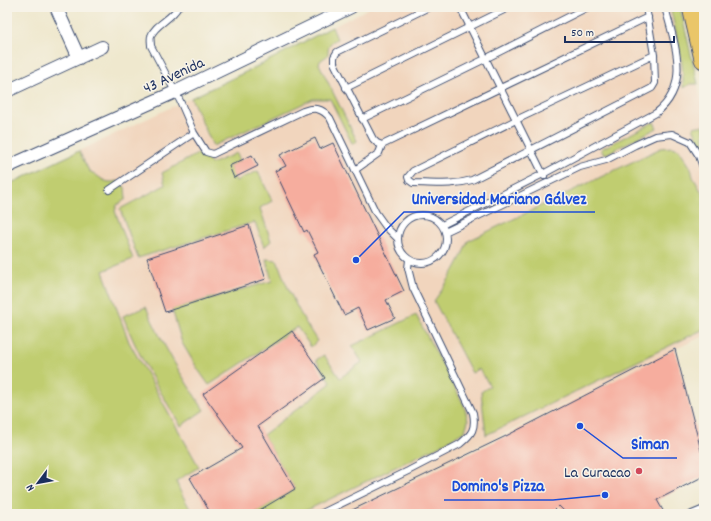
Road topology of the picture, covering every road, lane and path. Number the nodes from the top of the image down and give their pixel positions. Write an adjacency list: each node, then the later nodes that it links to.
1 (56, 7): 15 (street)
2 (178, 7): 21 (lane)
3 (351, 7): 21 (street, 43 Avenida)
4 (429, 7): 18 (lane)
5 (460, 7): 12 (lane)
6 (510, 7): 12 (lane)
7 (588, 7): 16 (lane)
8 (646, 7): 11 (lane)
9 (665, 7): 30 (lane)
10 (692, 7): 17 (highway)
11 (648, 17): 14 (lane); 19 (lane)
12 (470, 26): 16 (lane); 18 (lane)
13 (102, 47): 15 (street)
14 (654, 56): 23 (lane); 26 (lane)
15 (79, 58): 20 (street)
16 (485, 59): 19 (lane); 22 (lane)
17 (704, 59)
18 (346, 88): 22 (lane)
19 (500, 89): 23 (lane); 25 (lane)
20 (7, 91)
21 (174, 92): 24 (lane); 27 (street, 43 Avenida)
22 (362, 118): 25 (lane)
23 (516, 120): 26 (lane); 26 (lane)
24 (194, 133): 28 (lane); 32 (lane)
25 (382, 145): 28 (lane)
26 (530, 149): 30 (lane)
27 (7, 167)
28 (354, 170): 35 (lane)
29 (704, 170): 31 (lane)
30 (543, 174): 31 (lane); 33 (lane)
31 (547, 183): 34 (lane)
32 (108, 190)
33 (442, 225): 34 (lane); 35 (lane)
34 (445, 232): 36 (lane)
35 (397, 238): 36 (lane)
36 (409, 260): 38 (lane)
37 (704, 509): 39 (lane)
38 (320, 514)
39 (692, 514)

